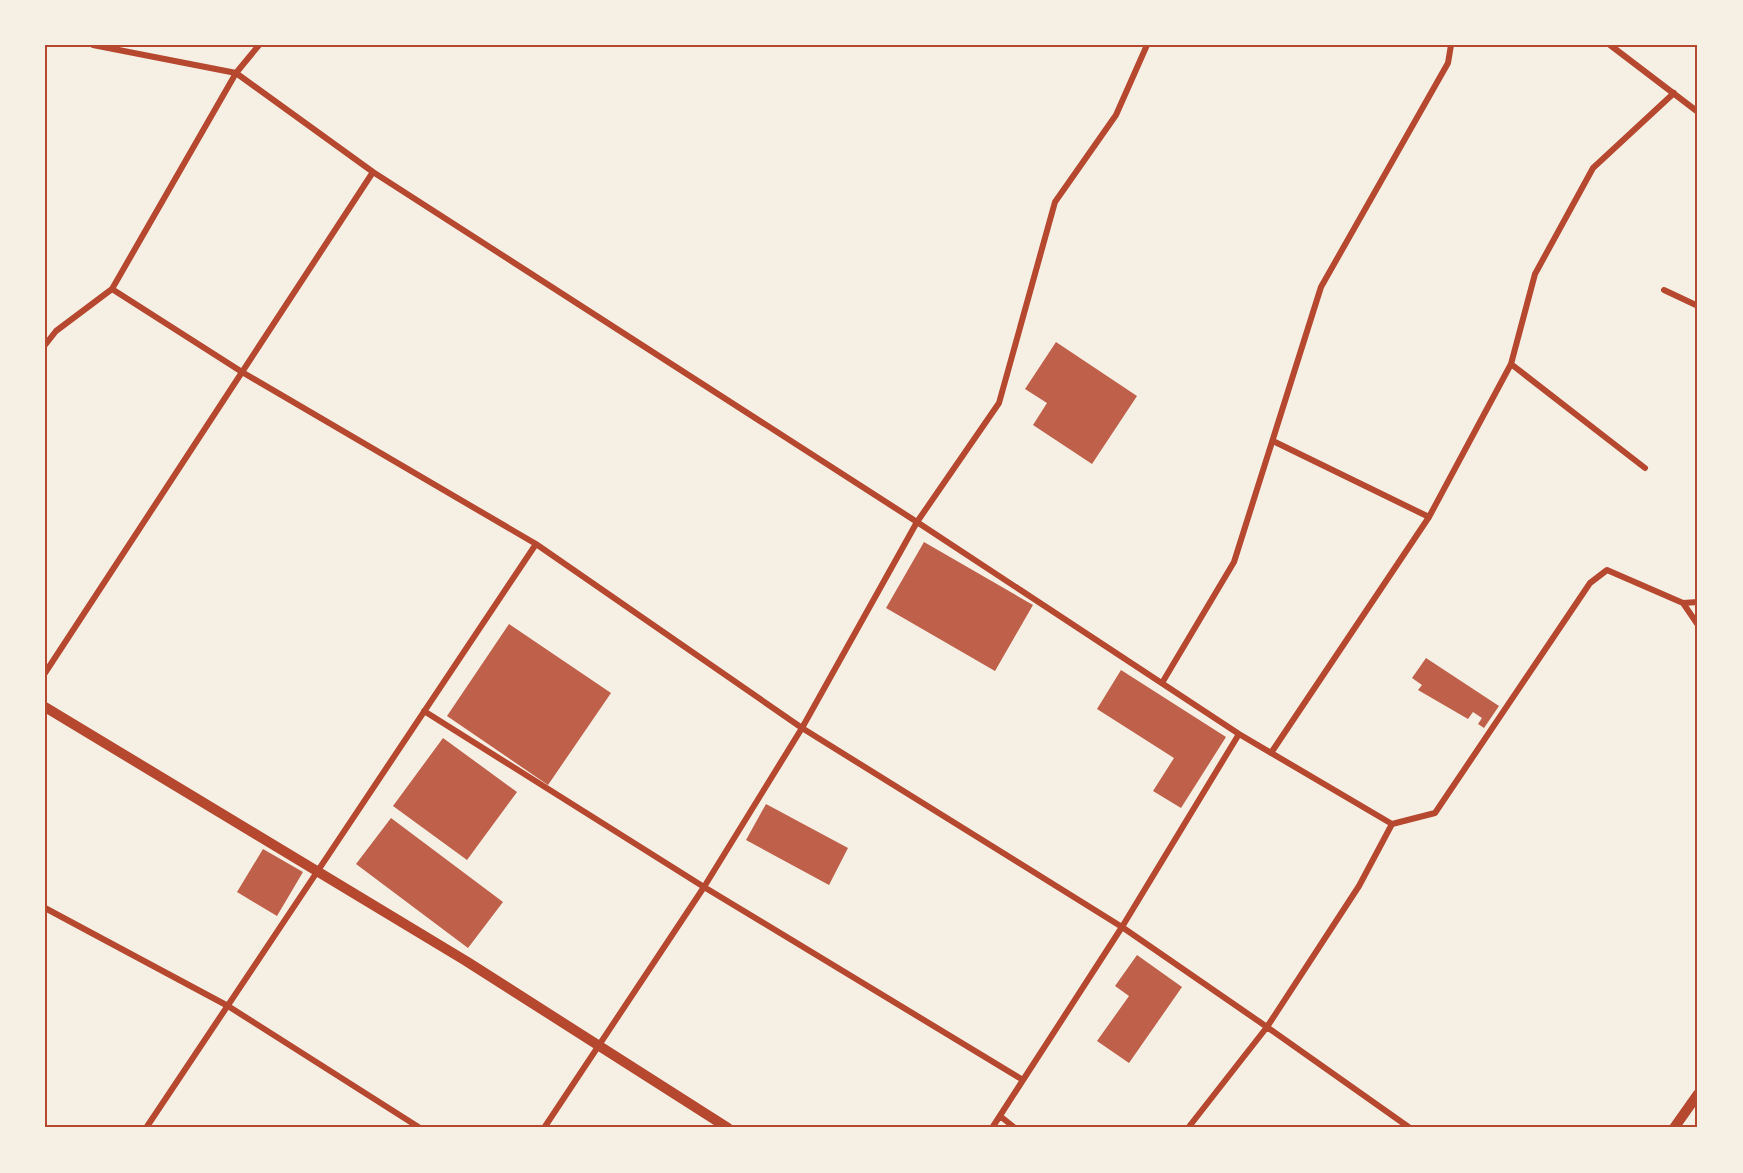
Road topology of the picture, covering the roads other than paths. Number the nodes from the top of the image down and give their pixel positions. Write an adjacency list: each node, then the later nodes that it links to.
1 (93, 45): 6 (street)
2 (259, 45): 6 (street)
3 (1146, 45): 19 (street)
4 (1451, 45): 16 (street)
5 (1610, 45): 7 (street)
6 (236, 73): 9 (street); 10 (street)
7 (1674, 93): 8 (street); 14 (street)
8 (1698, 112)
9 (373, 172): 15 (street); 19 (street)
10 (112, 289): 13 (street); 15 (street)
11 (1664, 290): 12 (street)
12 (1698, 306)
13 (45, 345)
14 (1511, 364): 17 (street); 18 (street)
15 (242, 372): 20 (street); 24 (street)
16 (1273, 441): 18 (street); 25 (street)
17 (1645, 468)
18 (1429, 517): 30 (street)
19 (917, 522): 25 (street); 28 (street)
20 (536, 544): 27 (street); 28 (street)
21 (1698, 602): 22 (street)
22 (1683, 603): 23 (street); 31 (street)
23 (1698, 624)
24 (45, 673)
25 (1161, 683): 29 (street)
26 (45, 707): 32 (street)
27 (424, 711): 32 (street); 33 (street)
28 (802, 728): 33 (street); 35 (street)
29 (1239, 734): 30 (street); 35 (street)
30 (1271, 753): 31 (street)
31 (1392, 824): 37 (street)
32 (317, 871): 36 (street); 38 (street)
33 (704, 887): 38 (street); 39 (street)
34 (45, 908): 36 (street)
35 (1122, 927): 37 (street); 39 (street)
36 (228, 1006): 42 (street); 43 (street)
37 (1267, 1028): 48 (street); 49 (street)
38 (599, 1046): 44 (street); 45 (street)
39 (1023, 1080): 41 (street)
40 (1698, 1094): 50 (street)
41 (1000, 1116): 46 (street); 47 (street)
42 (146, 1128)
43 (420, 1128)
44 (544, 1128)
45 (728, 1128)
46 (992, 1128)
47 (1015, 1128)
48 (1188, 1128)
49 (1410, 1128)
50 (1674, 1128)

